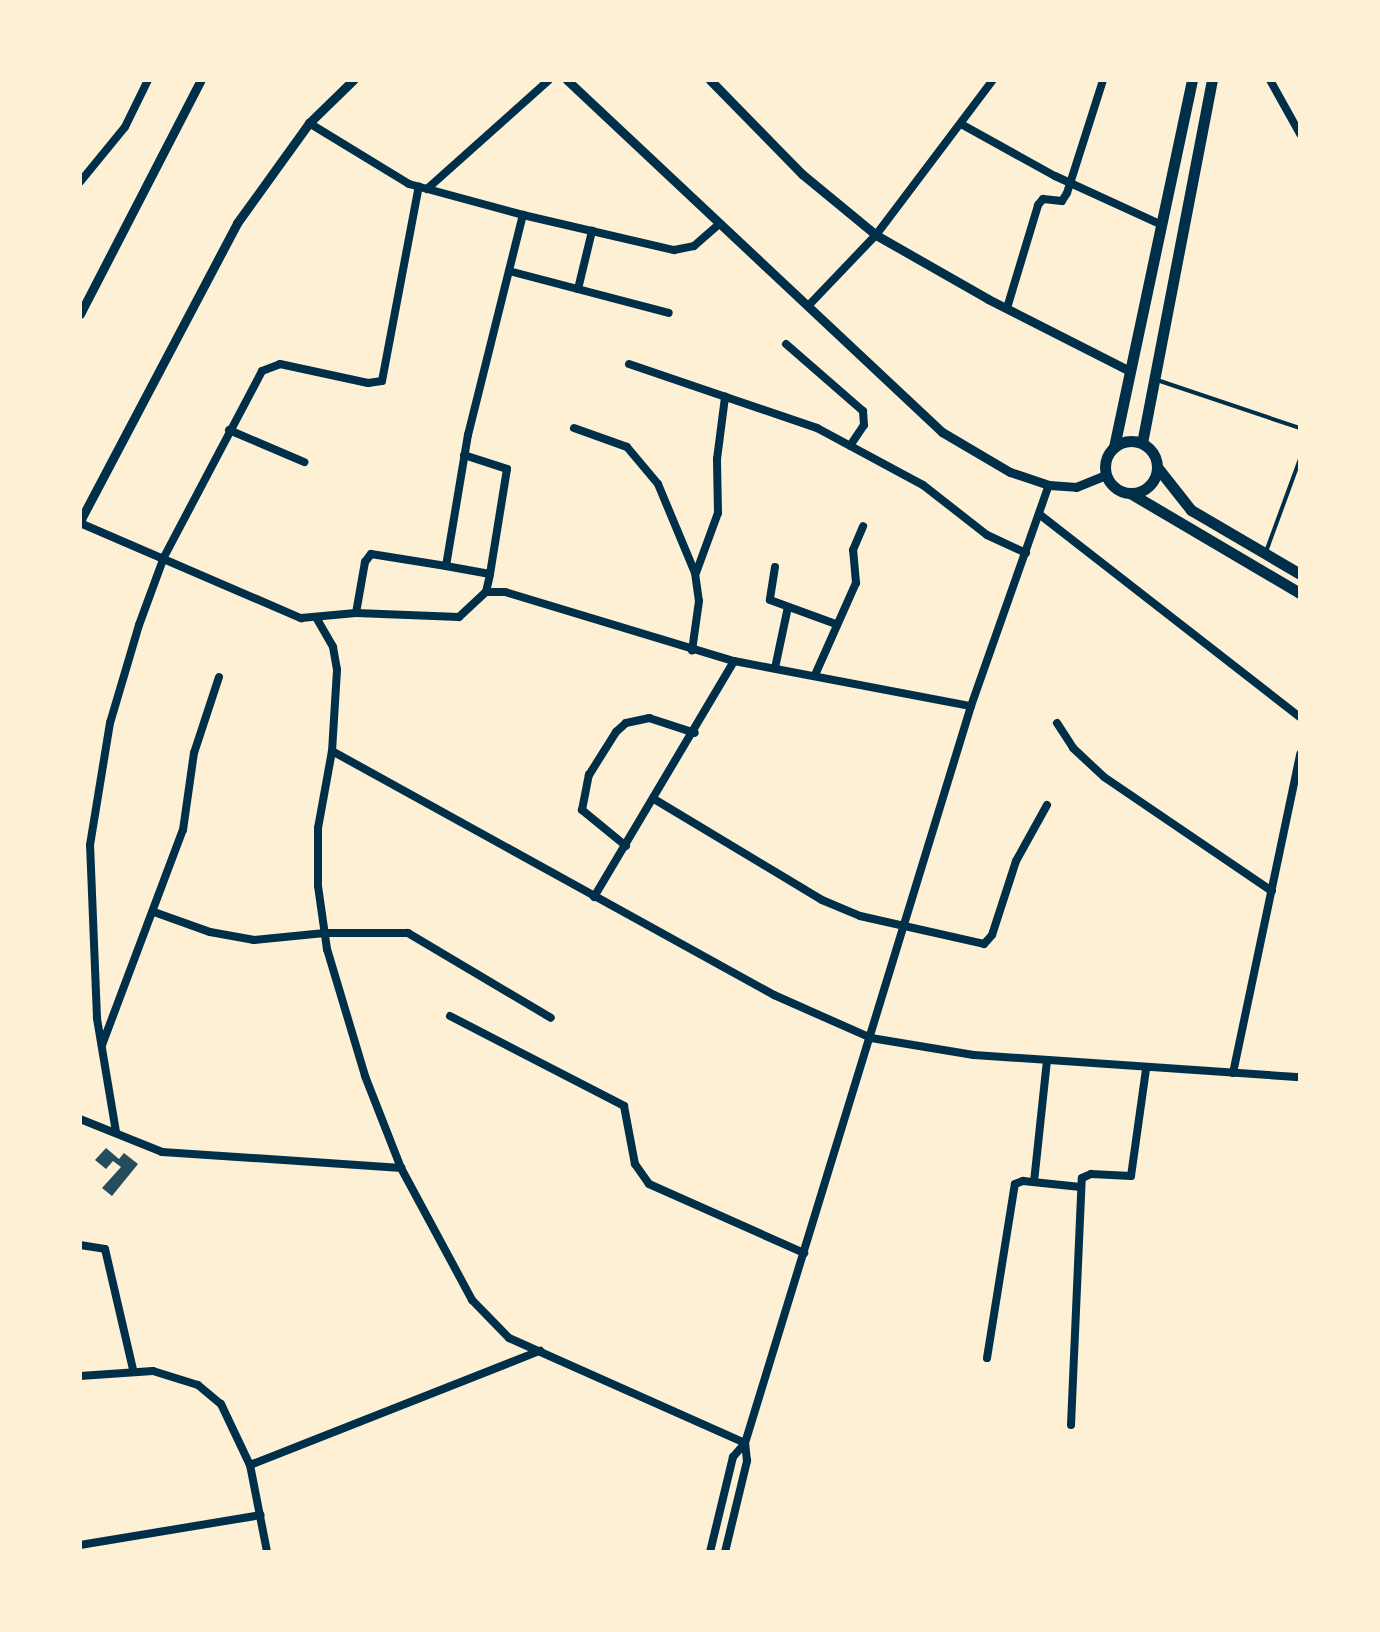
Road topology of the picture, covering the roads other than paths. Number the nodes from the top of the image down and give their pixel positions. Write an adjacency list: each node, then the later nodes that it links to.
1 (148, 80): 15 (street)
2 (200, 80): 28 (street)
3 (353, 80): 12 (street)
4 (549, 80): 17 (street)
5 (568, 80): 19 (street)
6 (710, 80): 22 (street)
7 (993, 80): 13 (street)
8 (1102, 80): 16 (street)
9 (1192, 80): 20 (main road)
10 (1212, 80): 32 (main road)
11 (1270, 80): 14 (street)
12 (309, 123): 17 (street); 48 (street)
13 (961, 124): 16 (street); 22 (street)
14 (1300, 134)
15 (80, 182)
16 (1071, 183): 20 (street); 26 (street)
17 (423, 187): 18 (street); 36 (street)
18 (524, 215): 21 (street); 23 (street)
19 (719, 224): 21 (street); 25 (street)
20 (1163, 226): 31 (main road)
21 (592, 232): 24 (street)
22 (876, 235): 25 (street); 26 (street)
23 (508, 271): 24 (street); 40 (street)
24 (578, 289): 27 (street)
25 (808, 305): 45 (street)
26 (1007, 308): 31 (street)
27 (669, 312)
28 (80, 314)
29 (786, 344): 38 (street)
30 (628, 364): 33 (street)
31 (1130, 371): 39 (main road)
32 (1155, 380): 35 (lane); 37 (main road)
33 (725, 397): 38 (street); 56 (street)
34 (574, 428): 56 (street)
35 (1300, 428)
36 (229, 430): 42 (street); 52 (street)
37 (1142, 444): 39 (main road); 43 (main road)
38 (850, 446): 50 (street)
39 (1114, 447): 44 (main road)
40 (464, 455): 53 (street); 55 (street)
41 (1300, 459): 51 (lane)
42 (304, 462)
43 (1157, 467): 46 (main road); 51 (main road)
44 (1106, 475): 45 (street); 46 (main road)
45 (1049, 485): 47 (street)
46 (1130, 492): 59 (main road)
47 (1040, 514): 50 (street); 70 (street)
48 (80, 522): 52 (street)
49 (863, 526): 63 (street)
50 (1026, 554): 69 (street)
51 (1265, 554): 57 (main road)
52 (164, 558): 62 (street); 86 (street)
53 (446, 566): 55 (street); 61 (street)
54 (776, 566): 60 (street)
55 (490, 574): 58 (street)
56 (695, 574): 64 (street)
57 (1300, 574)
58 (486, 592): 61 (street); 64 (street)
59 (1300, 593)
60 (788, 607): 63 (street); 66 (street)
61 (356, 613): 62 (street)
62 (317, 620): 73 (street)
63 (836, 624): 67 (street)
64 (692, 651): 65 (street)
65 (734, 662): 66 (street); 72 (street)
66 (775, 668): 67 (street)
67 (814, 675): 69 (street)
68 (219, 677): 80 (street)
69 (971, 706): 81 (street)
70 (1300, 717)
71 (1056, 723): 78 (street)
72 (695, 733): 75 (street); 77 (street)
73 (332, 751): 79 (street); 82 (street)
74 (1300, 754): 78 (street)
75 (654, 799): 77 (street); 81 (street)
76 (1047, 805): 81 (street)
77 (626, 846): 79 (street)
78 (1272, 891): 89 (street)
79 (594, 897): 85 (street)
80 (154, 912): 82 (street); 86 (street)
81 (902, 926): 85 (street)
82 (325, 932): 84 (street); 93 (street)
83 (450, 1016): 97 (street)
84 (551, 1018)
85 (871, 1038): 87 (street); 97 (street)
86 (100, 1049): 92 (street)
87 (1047, 1061): 88 (street); 94 (street)
88 (1146, 1070): 89 (street); 95 (street)
89 (1233, 1073): 90 (street)
90 (1300, 1077)
91 (80, 1119): 92 (street)
92 (116, 1132): 93 (street)
93 (400, 1168): 98 (street)
94 (1034, 1182): 95 (street); 99 (street)
95 (1082, 1187): 102 (street)
96 (80, 1245): 100 (street)
97 (804, 1253): 103 (street)
98 (540, 1352): 103 (street); 104 (street)
99 (986, 1358)
100 (133, 1369): 101 (street); 104 (street)
101 (80, 1376)
102 (1071, 1425)
103 (745, 1443): 110 (street); 111 (street)
104 (250, 1465): 105 (street)
105 (261, 1515): 106 (street); 109 (street)
106 (99, 1541): 107 (street); 108 (street)
107 (80, 1545)
108 (102, 1552)
109 (268, 1552)
110 (710, 1552)
111 (726, 1552)

